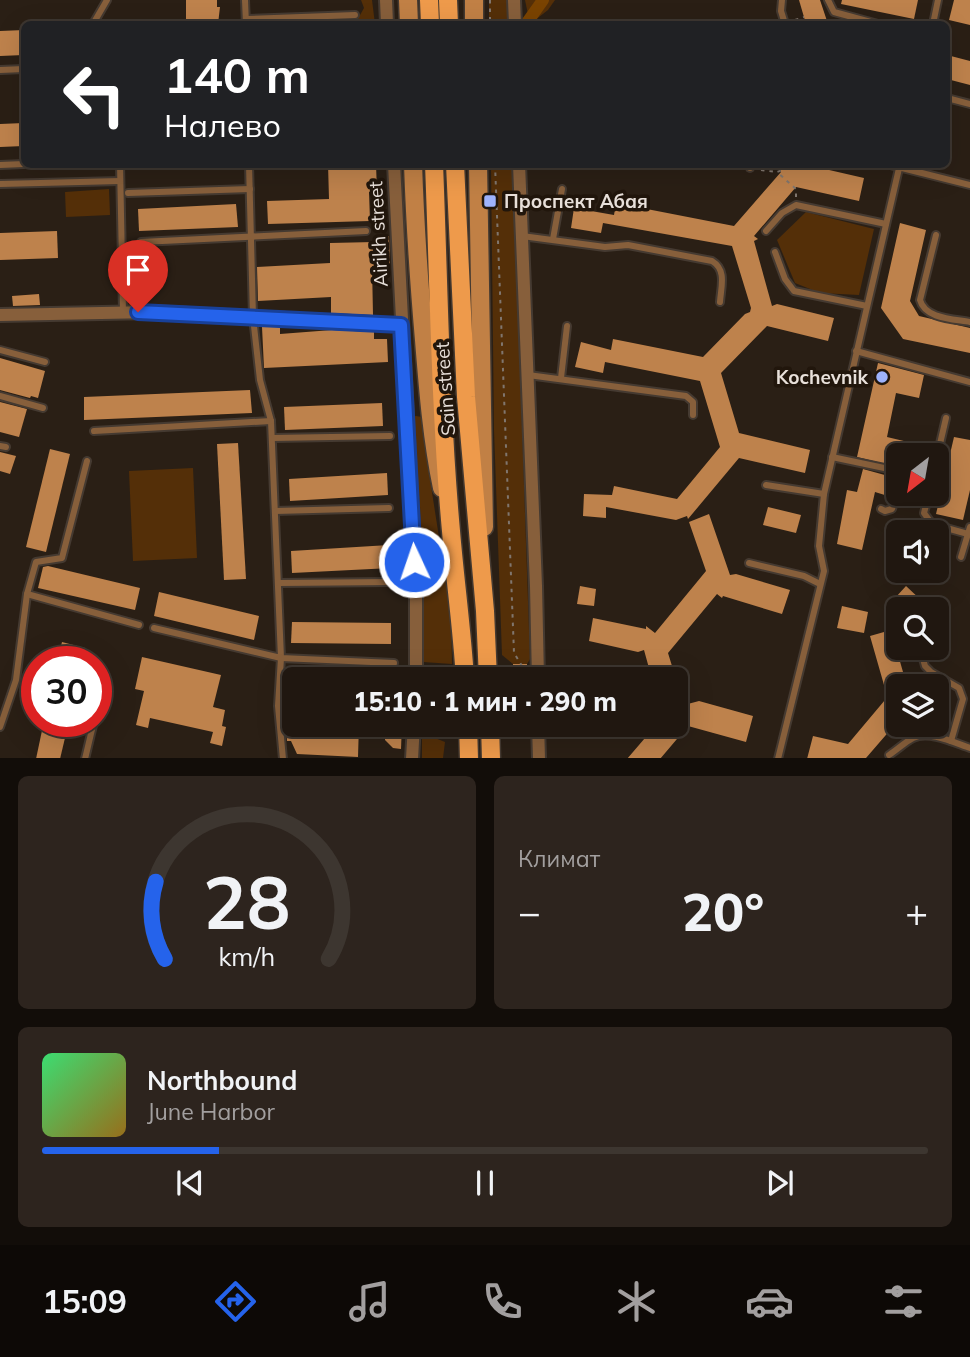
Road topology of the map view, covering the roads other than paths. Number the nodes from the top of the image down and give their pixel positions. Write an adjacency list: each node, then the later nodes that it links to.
1 (107, 0): 13 (lane)
2 (245, 0): 14 (lane)
3 (386, 0): 16 (street)
4 (408, 0): 17 (main road)
5 (429, 0): 18 (main road)
6 (449, 0): 19 (main road)
7 (474, 0): 20 (main road)
8 (514, 0): 21 (street)
9 (782, 0): 22 (lane)
10 (828, 0): 23 (lane)
11 (938, 0): 24 (lane)
12 (355, 15): 15 (lane)
13 (95, 21)
14 (246, 21)
15 (262, 21)
16 (387, 21)
17 (409, 21)
18 (430, 21)
19 (449, 21)
20 (474, 21)
21 (515, 21)
22 (784, 21)
23 (867, 21)
24 (934, 21)
25 (21, 69): 26 (lane)
26 (0, 71)
27 (950, 99): 28 (lane)
28 (970, 104)
29 (21, 164): 30 (lane)
30 (0, 165)
31 (120, 168): 41 (lane)
32 (249, 168): 44 (lane)
33 (394, 168): 54 (street, Airikh street)
34 (413, 168): 53 (main road, Sain street)
35 (434, 168): 92 (main road, Sain street)
36 (455, 168): 99 (main road, Sain street)
37 (478, 168): 99 (main road, Sain street)
38 (519, 168): 51 (street)
39 (900, 168): 47 (lane)
40 (907, 168): 43 (lane)
41 (120, 181): 42 (lane); 60 (lane)
42 (0, 184)
43 (970, 185)
44 (250, 189): 46 (lane); 50 (lane)
45 (562, 189): 55 (lane)
46 (128, 193)
47 (886, 224): 49 (lane); 59 (lane)
48 (366, 231): 50 (lane)
49 (766, 231)
50 (252, 236): 56 (lane); 62 (lane)
51 (522, 236): 55 (lane); 69 (street)
52 (936, 236): 63 (lane)
53 (416, 238): 54 (street); 92 (main road, Sain street)
54 (397, 239): 64 (street, Airikh street)
55 (553, 239): 58 (lane)
56 (141, 242)
57 (775, 252): 59 (lane)
58 (720, 302)
59 (867, 306): 67 (lane)
60 (123, 313): 61 (street); 62 (street)
61 (0, 315)
62 (253, 317): 64 (street); 76 (lane)
63 (970, 322)
64 (401, 325): 105 (street, Airikh street)
65 (567, 326): 70 (lane)
66 (0, 350): 68 (lane)
67 (856, 351): 71 (lane); 81 (lane)
68 (45, 362)
69 (526, 374): 70 (lane); 108 (street)
70 (561, 378): 74 (lane)
71 (970, 382)
72 (0, 396): 73 (lane)
73 (43, 408)
74 (693, 415)
75 (946, 418): 80 (lane)
76 (271, 421): 77 (lane); 79 (lane)
77 (94, 431)
78 (390, 436): 79 (lane)
79 (272, 438): 90 (lane)
80 (940, 443)
81 (832, 457): 83 (lane); 85 (lane)
82 (87, 461): 98 (lane)
83 (886, 468)
84 (766, 485): 85 (lane)
85 (824, 494): 97 (lane)
86 (893, 506): 89 (lane)
87 (926, 506): 91 (lane)
88 (389, 508): 90 (lane)
89 (881, 509)
90 (275, 511): 96 (lane)
91 (969, 531): 93 (lane)
92 (451, 532): 106 (main road, Sain street)
93 (961, 557)
94 (750, 563): 97 (lane)
95 (391, 582): 96 (lane)
96 (278, 583): 102 (lane)
97 (820, 583): 124 (lane)
98 (27, 594): 100 (lane); 109 (lane)
99 (485, 611): 107 (main road, Sain street)
100 (139, 625)
101 (154, 628): 102 (lane)
102 (281, 658): 104 (lane); 119 (lane)
103 (923, 660): 115 (lane)
104 (394, 663)
105 (416, 667)
106 (464, 667)
107 (487, 667)
108 (538, 667)
109 (0, 727)
110 (90, 737): 118 (lane)
111 (413, 737): 120 (street)
112 (468, 737): 121 (main road)
113 (490, 737): 122 (main road)
114 (538, 737): 123 (street)
115 (951, 741): 116 (lane); 117 (lane)
116 (970, 748)
117 (889, 755)
118 (85, 758)
119 (283, 758)
120 (412, 758)
121 (469, 758)
122 (491, 758)
123 (539, 758)
124 (778, 758)

